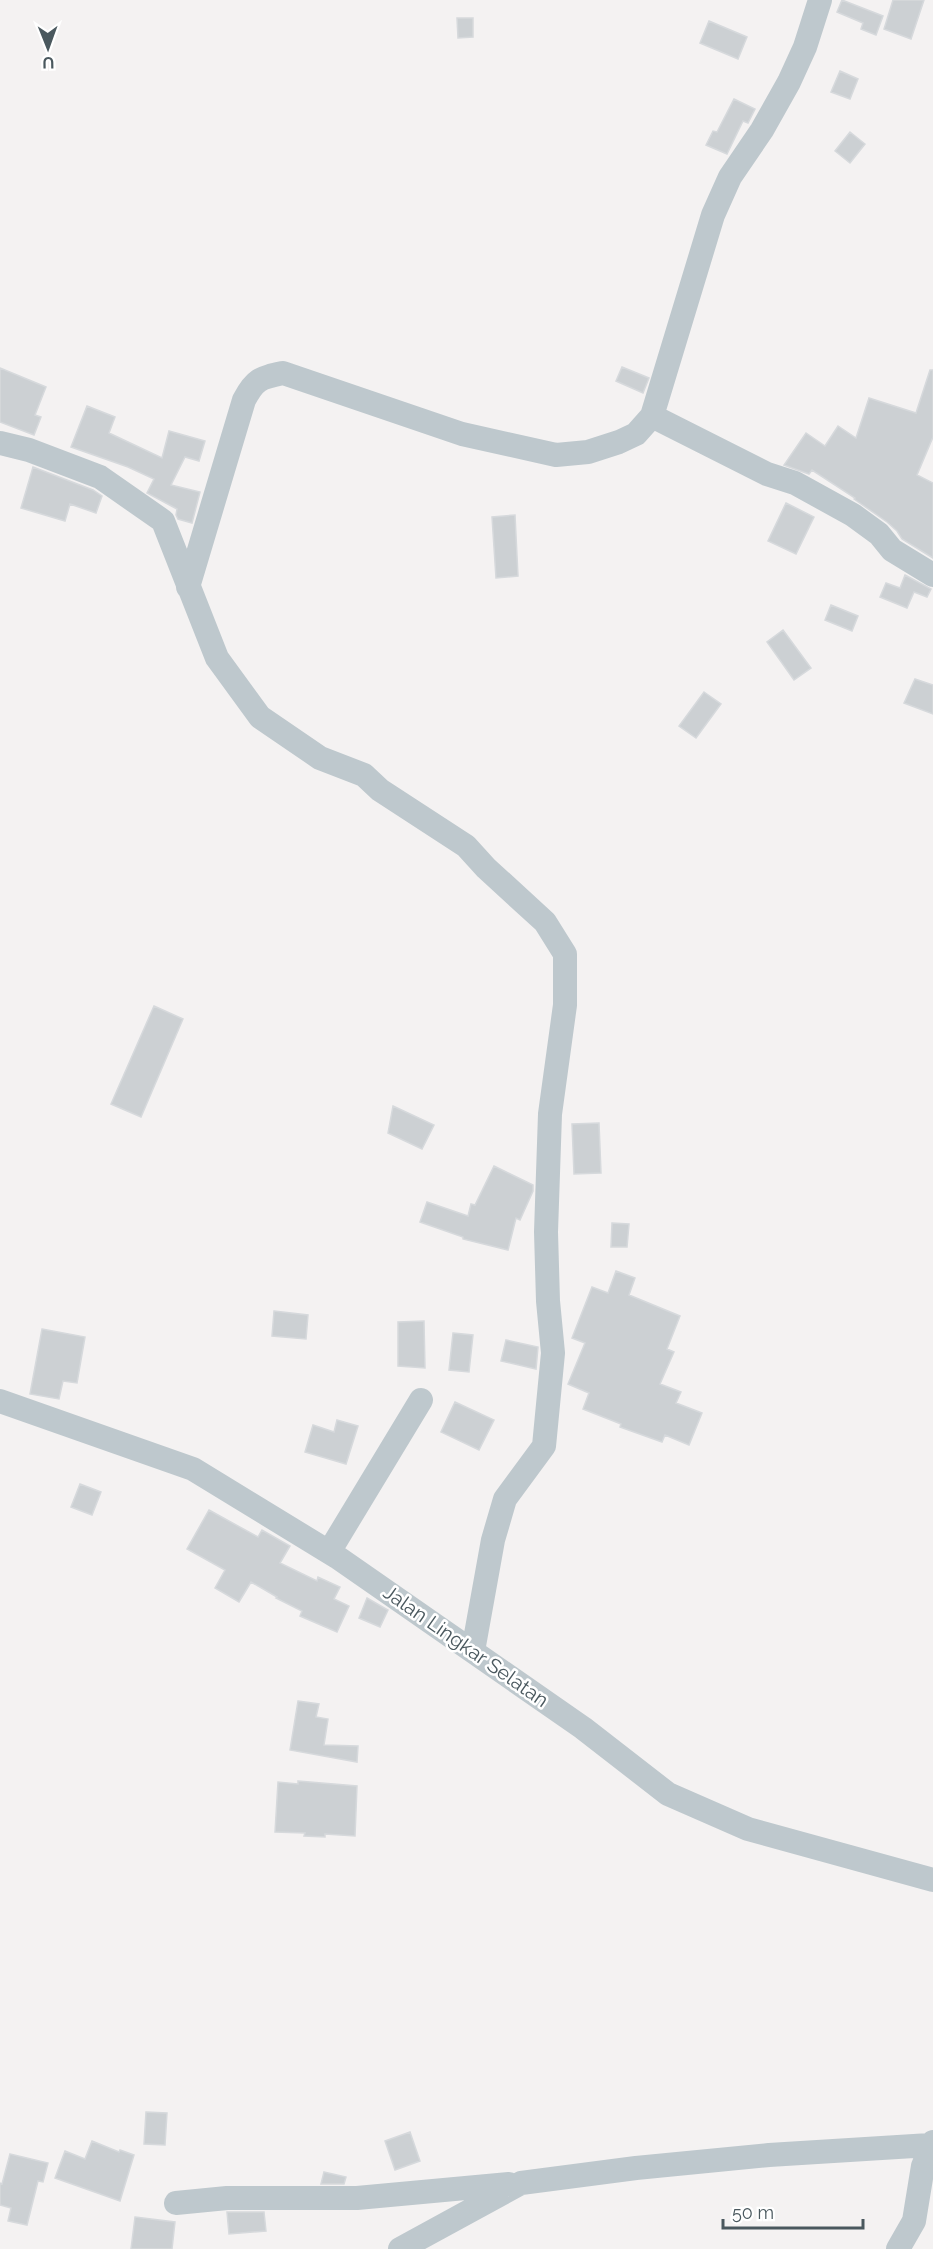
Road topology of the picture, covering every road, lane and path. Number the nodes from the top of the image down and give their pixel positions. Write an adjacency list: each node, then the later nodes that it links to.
1 (820, 0): 2 (street)
2 (652, 416): 4 (street); 5 (street)
3 (0, 443): 5 (street)
4 (933, 575)
5 (188, 587): 9 (street)
6 (421, 1400): 8 (street)
7 (0, 1401): 8 (street, Jalan Lingkar Selatan)
8 (329, 1552): 9 (street, Jalan Lingkar Selatan)
9 (473, 1651): 10 (street, Jalan Lingkar Selatan)
10 (933, 1881)
11 (932, 2144): 12 (street); 15 (street)
12 (521, 2183): 13 (street); 14 (street)
13 (176, 2203)
14 (400, 2249)
15 (898, 2249)

